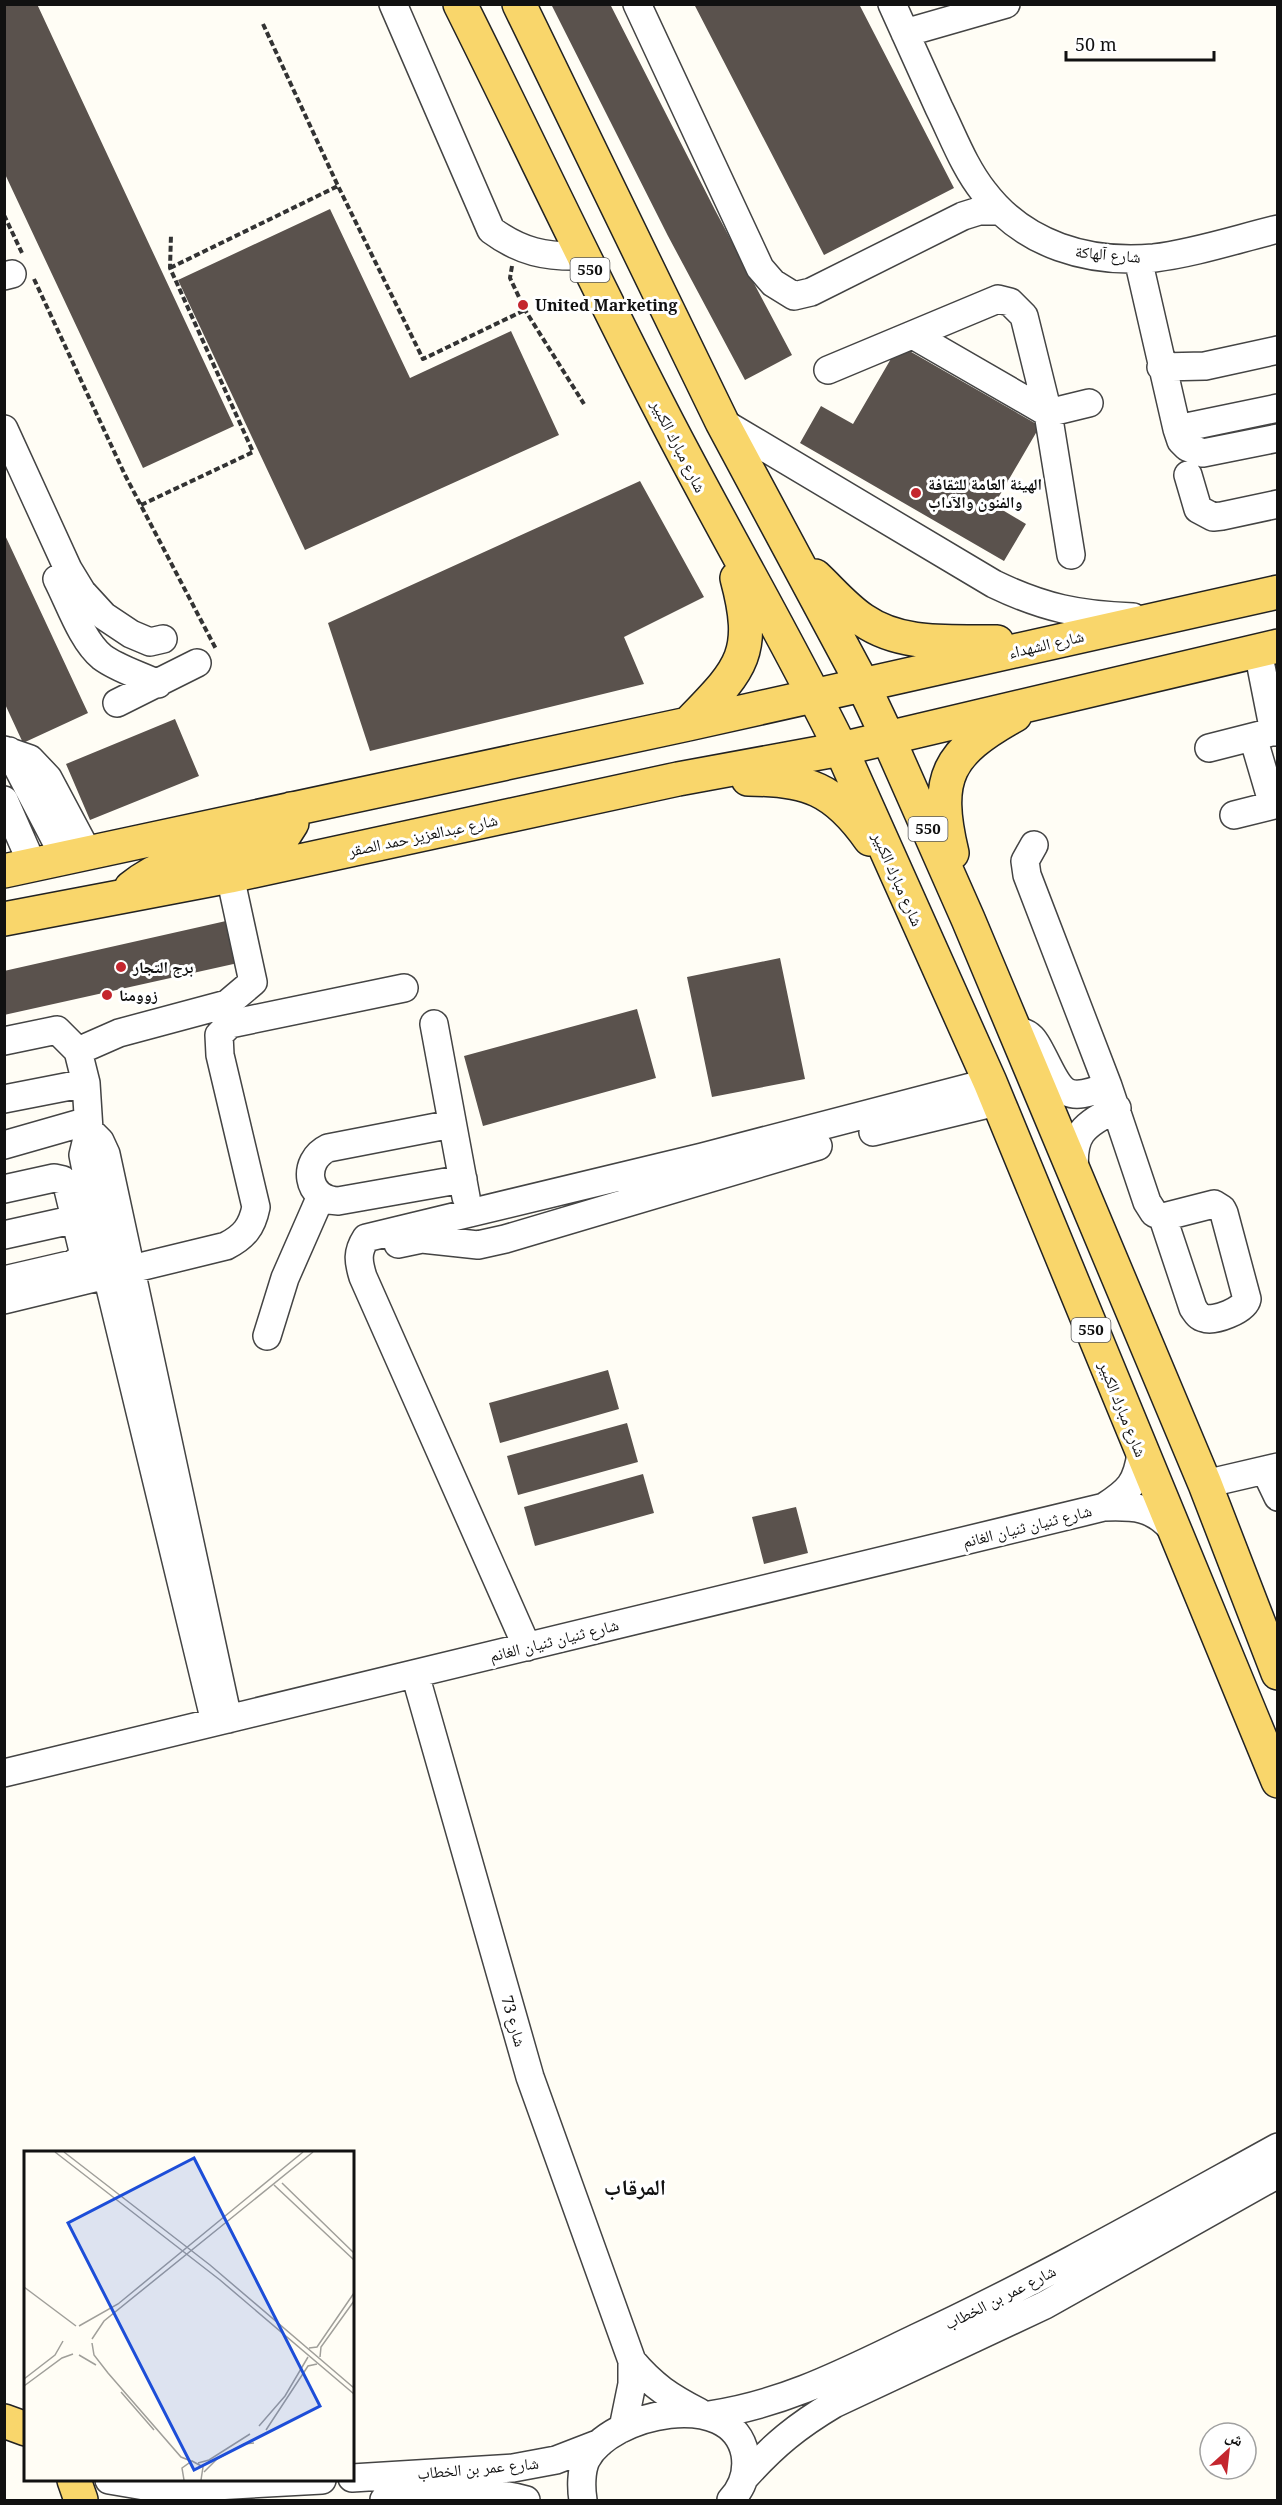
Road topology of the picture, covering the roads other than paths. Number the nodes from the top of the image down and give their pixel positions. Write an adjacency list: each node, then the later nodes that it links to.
1 (393, 4): 12 (street)
2 (460, 4): 8 (main road, شارع مبارك الكبير / 550)
3 (519, 4): 10 (main road, 550)
4 (637, 4): 9 (street)
5 (892, 4): 7 (street, شارع آلهاكة)
6 (1006, 4): 7 (street)
7 (905, 33): 9 (street, شارع آلهاكة)
8 (515, 115): 10 (main road); 12 (main road, شارع مبارك الكبير / 550)
9 (1001, 211): 13 (street, شارع آلهاكة)
10 (623, 222): 21 (main road, 550)
11 (1278, 230): 13 (street, شارع آلهاكة)
12 (582, 256): 28 (main road, شارع مبارك الكبير / 550)
13 (1138, 259): 16 (street)
14 (913, 335): 17 (street); 20 (street); 20 (street)
15 (1278, 350): 16 (street)
16 (1161, 367): 23 (street)
17 (828, 370)
18 (1089, 403): 20 (street)
19 (1278, 408): 23 (street)
20 (1048, 413): 30 (street)
21 (722, 422): 29 (main road, 550); 32 (street)
22 (4, 429): 33 (street)
23 (1177, 429): 24 (street)
24 (1278, 438)
25 (4, 473): 37 (street)
26 (1188, 475): 27 (street)
27 (1278, 504)
28 (725, 533): 39 (main road, شارع مبارك الكبير / 550); 42 (main road)
29 (791, 554): 34 (main road); 38 (main road, 550)
30 (1071, 555)
31 (1278, 592): 32 (main road, شارع الشهداء)
32 (1159, 619): 34 (main road, شارع الشهداء)
33 (163, 639)
34 (1053, 642): 38 (main road, شارع الشهداء)
35 (1268, 648): 40 (main road); 43 (street)
36 (208, 658): 37 (street)
37 (158, 684): 41 (street)
38 (863, 684): 39 (main road, شارع الشهداء); 44 (main road, 550)
39 (814, 695): 42 (main road); 46 (main road, شارع مبارك الكبير / 550)
40 (1048, 699): 44 (main road); 60 (main road)
41 (117, 703)
42 (688, 724): 51 (main road)
43 (1268, 733): 45 (street); 50 (street)
44 (888, 738): 46 (main road); 60 (main road, 550)
45 (1209, 748)
46 (841, 749): 48 (main road, شارع عبدالعزيز حمد الصقر); 57 (main road, شارع مبارك الكبير / 550)
47 (7, 751): 54 (street)
48 (678, 779): 56 (main road, شارع عبدالعزيز حمد الصقر); 57 (main road)
49 (4, 800): 55 (street)
50 (1275, 805): 52 (street)
51 (291, 809): 54 (main road); 58 (main road)
52 (1234, 815)
53 (1034, 845): 68 (street)
54 (77, 857): 55 (main road)
55 (19, 869)
56 (230, 876): 58 (main road, شارع عبدالعزيز حمد الصقر); 65 (street)
57 (899, 881): 67 (main road, شارع مبارك الكبير / 550)
58 (118, 899): 59 (main road, شارع عبدالعزيز حمد الصقر)
59 (4, 919)
60 (968, 919): 63 (main road, 550)
61 (404, 988): 81 (street)
62 (435, 1024): 70 (street)
63 (1015, 1031): 68 (street); 73 (main road, 550)
64 (4, 1041): 65 (street)
65 (78, 1050): 66 (street)
66 (86, 1083): 69 (street); 71 (street)
67 (994, 1092): 77 (street); 82 (street); 86 (main road, شارع مبارك الكبير / 550)
68 (1113, 1097): 73 (street); 78 (street)
69 (4, 1099)
70 (452, 1124): 74 (street); 76 (street)
71 (88, 1125): 72 (street); 81 (street)
72 (4, 1145)
73 (1075, 1175): 88 (main road, 550)
74 (463, 1179): 76 (street); 77 (street)
75 (4, 1189): 79 (street)
76 (321, 1196): 85 (street)
77 (470, 1212): 82 (street)
78 (1165, 1218)
79 (76, 1219): 80 (street); 83 (street)
80 (4, 1235)
81 (119, 1272): 84 (street); 99 (street)
82 (363, 1277): 95 (street)
83 (4, 1280)
84 (4, 1300)
85 (267, 1336)
86 (1141, 1453): 90 (street); 91 (main road, شارع مبارك الكبير / 550)
87 (1271, 1468): 88 (street); 89 (street)
88 (1204, 1484): 92 (main road, 550)
89 (1278, 1497)
90 (1104, 1507): 91 (street); 95 (street, شارع ثنيان ثنيان الغانم)
91 (1173, 1530): 93 (main road, شارع مبارك الكبير / 550)
92 (1240, 1578): 93 (main road); 94 (main road, 550)
93 (1200, 1595): 96 (main road, شارع مبارك الكبير / 550)
94 (1263, 1639): 96 (main road); 97 (main road, 550)
95 (527, 1647): 98 (street, شارع ثنيان ثنيان الغانم)
96 (1224, 1653): 101 (main road, شارع مبارك الكبير / 550)
97 (1278, 1673)
98 (415, 1674): 99 (street, شارع ثنيان ثنيان الغانم); 105 (street, شارع 73)
99 (221, 1720): 100 (street, شارع ثنيان ثنيان الغانم)
100 (4, 1773)
101 (1278, 1781)
102 (1278, 2147): 104 (street, شارع عمر بن الخطاب)
103 (1278, 2174): 104 (street, شارع عمر بن الخطاب)
104 (1000, 2313): 106 (street, شارع عمر بن الخطاب); 109 (street, شارع عمر بن الخطاب)
105 (632, 2361): 106 (street, شارع 73); 107 (street, شارع 73)
106 (704, 2414): 107 (street, شارع عمر بن الخطاب); 109 (street, شارع 73)
107 (623, 2428): 108 (street, شارع عمر بن الخطاب)
108 (600, 2443): 110 (street, شارع عمر بن الخطاب); 117 (street)
109 (746, 2476): 118 (street, شارع عمر بن الخطاب)
110 (354, 2478)
111 (74, 2481): 114 (main road)
112 (115, 2481): 113 (street)
113 (304, 2481)
114 (81, 2500)
115 (384, 2500): 116 (street, شارع عمر بن الخطاب)
116 (526, 2500)
117 (583, 2500)
118 (731, 2500)

